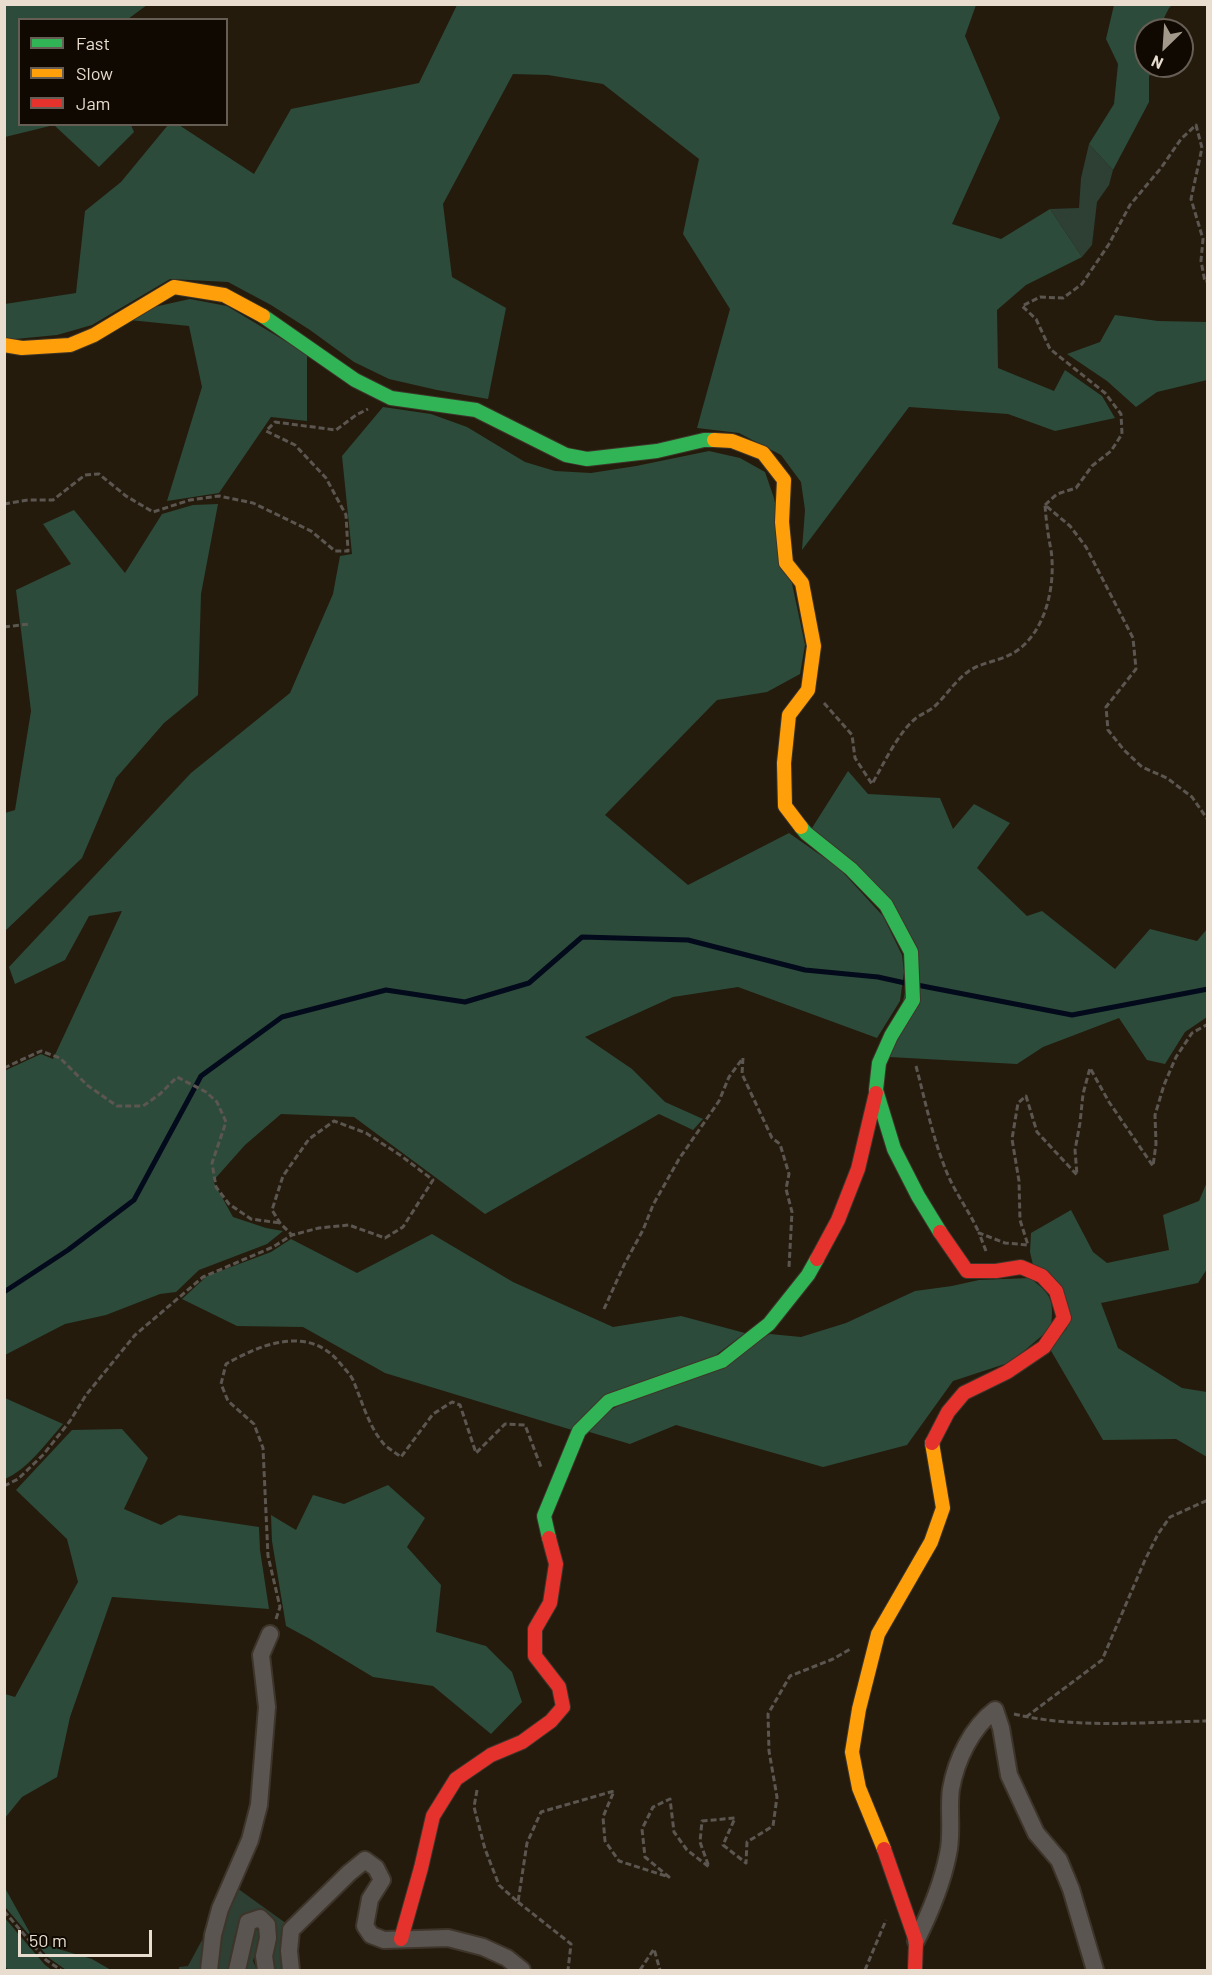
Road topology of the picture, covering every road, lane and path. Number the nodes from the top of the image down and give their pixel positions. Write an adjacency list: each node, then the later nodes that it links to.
1 (1208, 280): 5 (path)
2 (4, 345): 3 (street)
3 (391, 398): 4 (path); 13 (street)
4 (4, 504)
5 (1045, 505): 8 (path); 9 (path)
6 (29, 624): 7 (path)
7 (4, 627)
8 (823, 702)
9 (1208, 820)
10 (1208, 1024): 15 (path)
11 (916, 1066): 15 (path)
12 (4, 1068): 14 (path)
13 (876, 1090): 17 (street); 18 (street)
14 (280, 1223): 16 (path); 16 (path)
15 (979, 1233): 17 (path)
16 (292, 1235): 20 (path)
17 (996, 1271): 26 (street)
18 (792, 1295): 19 (path); 21 (street)
19 (604, 1309)
20 (4, 1486)
21 (556, 1488): 25 (path); 34 (street)
22 (1208, 1500): 28 (path)
23 (1208, 1545): 24 (path)
24 (1208, 1553)
25 (270, 1634): 37 (street)
26 (878, 1634): 31 (street); 32 (path)
27 (995, 1710): 28 (path); 35 (street); 47 (street)
28 (1026, 1717): 29 (path)
29 (1208, 1721)
30 (478, 1784): 32 (path)
31 (898, 1891): 35 (street); 45 (path)
32 (518, 1902): 42 (path)
33 (4, 1911): 36 (path)
34 (401, 1939): 40 (street); 41 (street)
35 (916, 1941): 46 (street)
36 (61, 1971)
37 (209, 1971)
38 (237, 1971): 39 (street)
39 (266, 1971)
40 (291, 1971)
41 (522, 1971)
42 (568, 1971)
43 (640, 1971): 44 (path)
44 (660, 1971)
45 (865, 1971)
46 (915, 1971)
47 (1095, 1971)

